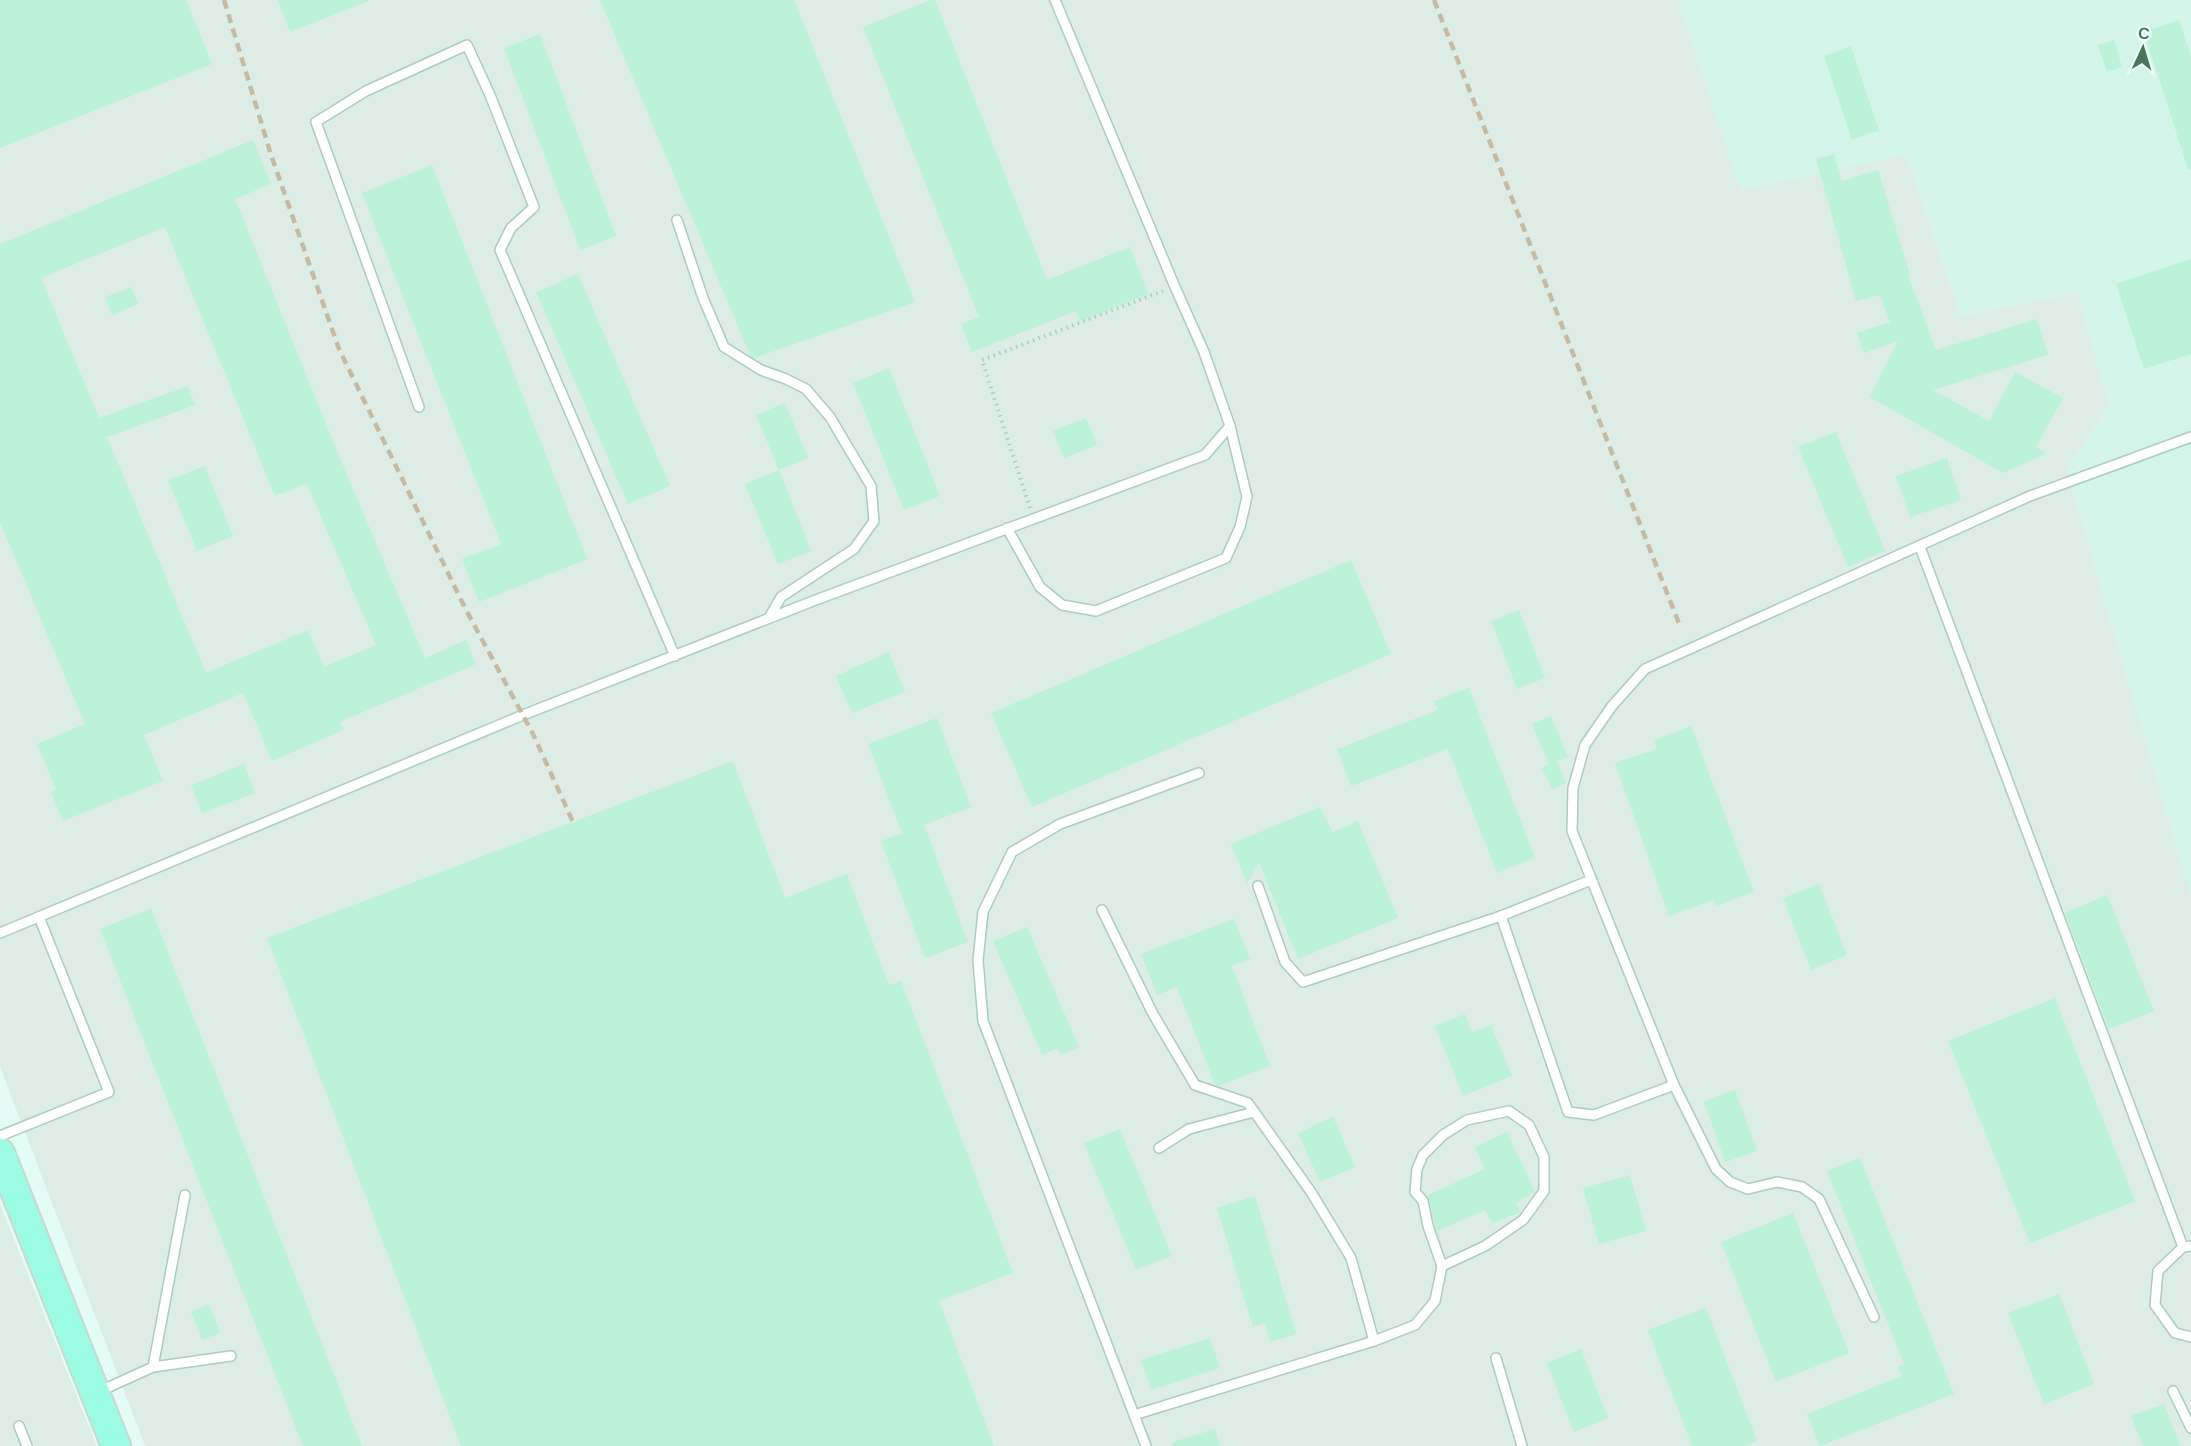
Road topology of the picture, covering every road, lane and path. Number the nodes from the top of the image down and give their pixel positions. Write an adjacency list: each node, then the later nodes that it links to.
1 (1054, 0): 3 (lane)
2 (677, 220): 10 (lane)
3 (1175, 287): 5 (lane); 7 (path)
4 (419, 407): 11 (lane)
5 (1230, 426): 7 (lane); 8 (lane)
6 (2191, 437): 9 (lane)
7 (1033, 518): 8 (lane)
8 (1007, 528): 10 (lane)
9 (1920, 547): 13 (lane); 25 (lane)
10 (769, 618): 11 (lane)
11 (675, 656): 17 (lane)
12 (1199, 773): 35 (lane)
13 (1591, 880): 16 (lane); 19 (lane)
14 (1258, 886): 16 (lane)
15 (1102, 909): 20 (lane)
16 (1500, 916): 19 (lane)
17 (39, 917): 18 (lane); 21 (lane)
18 (0, 933)
19 (1674, 1085): 27 (lane)
20 (1254, 1112): 22 (lane); 29 (lane)
21 (0, 1136)
22 (1159, 1148)
23 (0, 1153): 34 (main road)
24 (185, 1195): 32 (lane)
25 (2187, 1246): 28 (lane)
26 (1442, 1266): 26 (lane); 29 (lane)
27 (1874, 1317)
28 (2191, 1337)
29 (1374, 1341): 35 (lane)
30 (231, 1356): 32 (lane)
31 (1496, 1358): 41 (lane)
32 (153, 1367): 34 (lane)
33 (2173, 1390): 37 (lane)
34 (96, 1393): 39 (main road)
35 (1134, 1415): 40 (lane)
36 (19, 1426): 38 (lane)
37 (2191, 1428)
38 (27, 1446)
39 (116, 1446)
40 (1146, 1446)
41 (1522, 1446)

